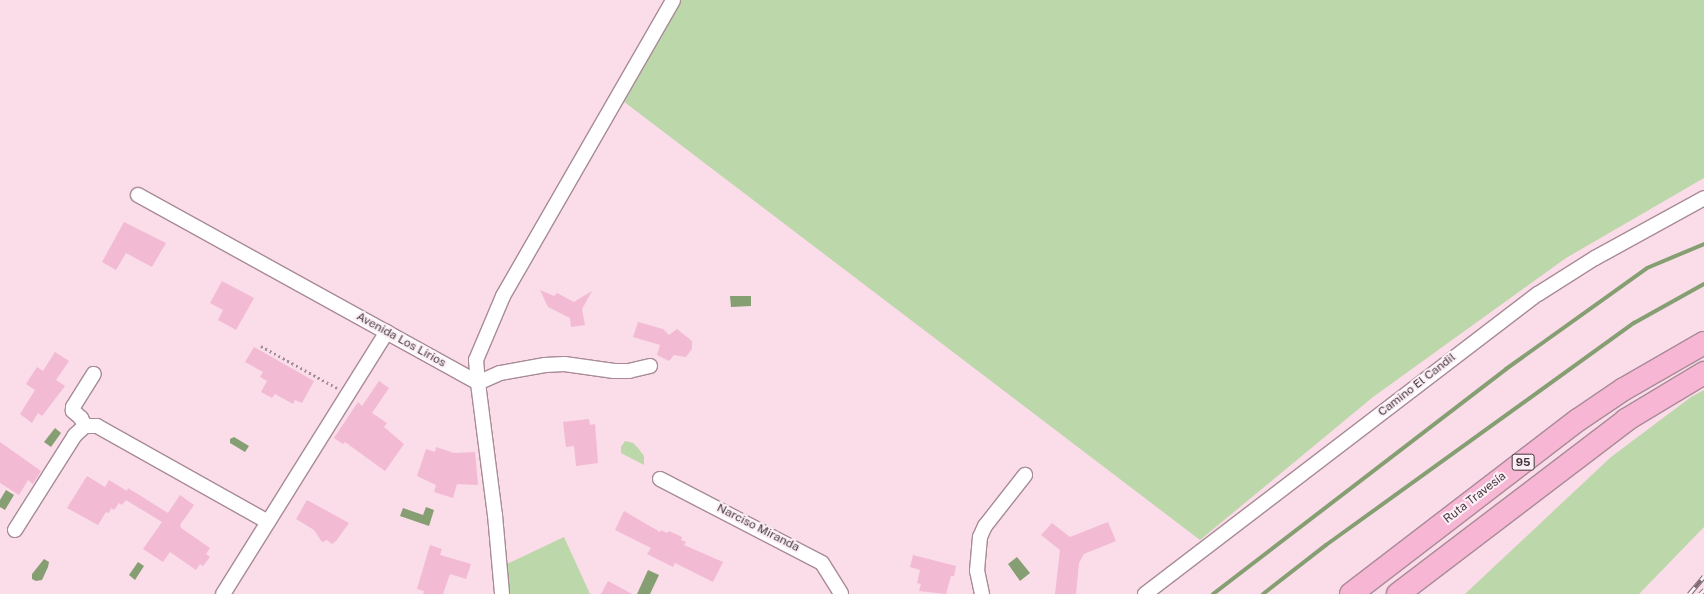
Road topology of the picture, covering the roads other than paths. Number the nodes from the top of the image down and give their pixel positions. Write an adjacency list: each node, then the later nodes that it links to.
1 (673, 0): 9 (street)
2 (138, 195): 4 (street, Avenida Los Lirios)
3 (1704, 198): 19 (street, Camino El Candil)
4 (387, 332): 9 (street, Avenida Los Lirios); 13 (street)
5 (1704, 343): 20 (highway, Ruta Travesía / 95)
6 (650, 366): 9 (street)
7 (1704, 373): 21 (highway, 95)
8 (94, 374): 10 (street)
9 (478, 383): 16 (street)
10 (84, 426): 13 (street); 14 (street)
11 (1025, 475): 18 (street)
12 (660, 479): 17 (street, Narciso Miranda)
13 (268, 522): 15 (street)
14 (15, 530)
15 (223, 594)
16 (502, 594)
17 (841, 594)
18 (982, 594)
19 (1144, 594)
20 (1351, 594)
21 (1398, 594)

